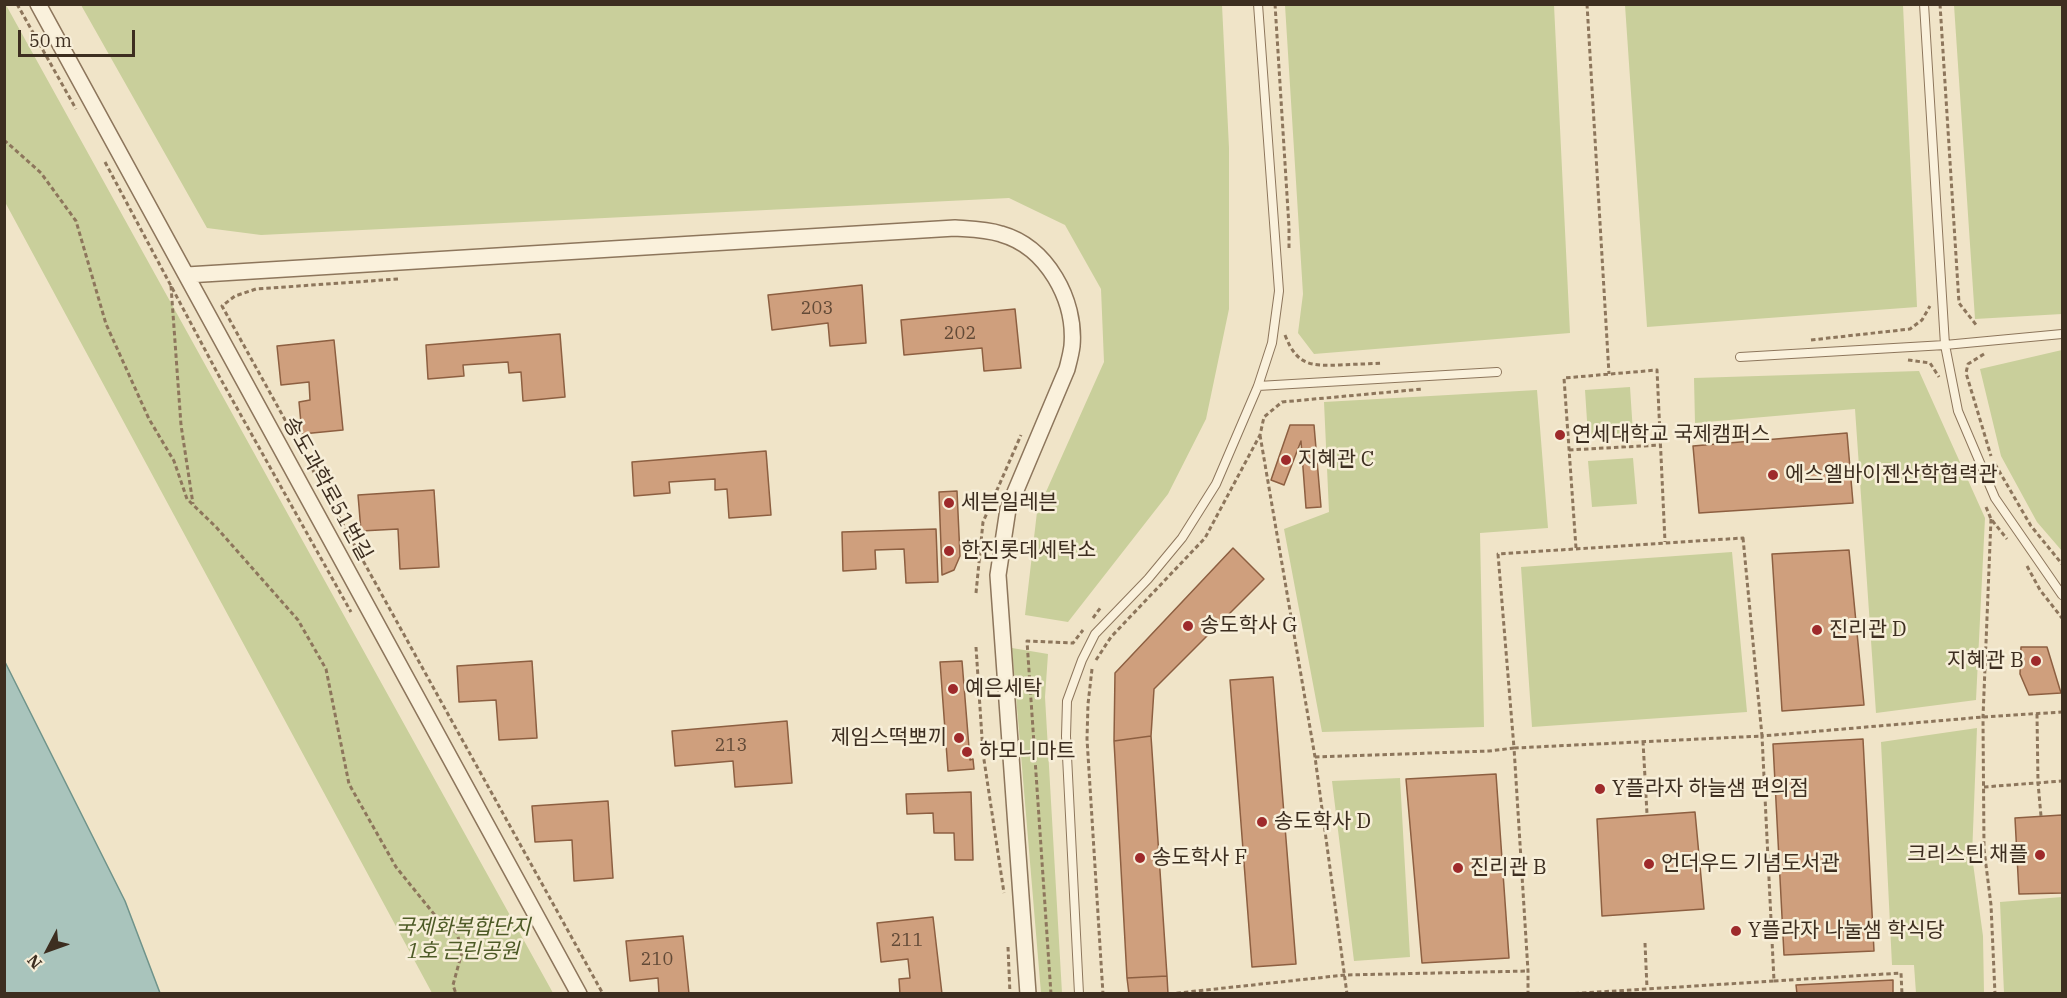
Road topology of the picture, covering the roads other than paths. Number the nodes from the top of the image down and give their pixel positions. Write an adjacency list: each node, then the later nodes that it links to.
1 (38, 4): 4 (street, 송도과학로51번길)
2 (1258, 4): 9 (lane)
3 (1924, 4): 6 (lane)
4 (187, 276): 11 (street, 송도과학로51번길); 12 (street)
5 (2062, 334): 6 (lane)
6 (1946, 345): 7 (lane); 10 (lane)
7 (1740, 357)
8 (1497, 372): 9 (lane)
9 (1258, 386): 13 (lane)
10 (2062, 595)
11 (579, 993)
12 (1028, 993)
13 (1079, 993)

